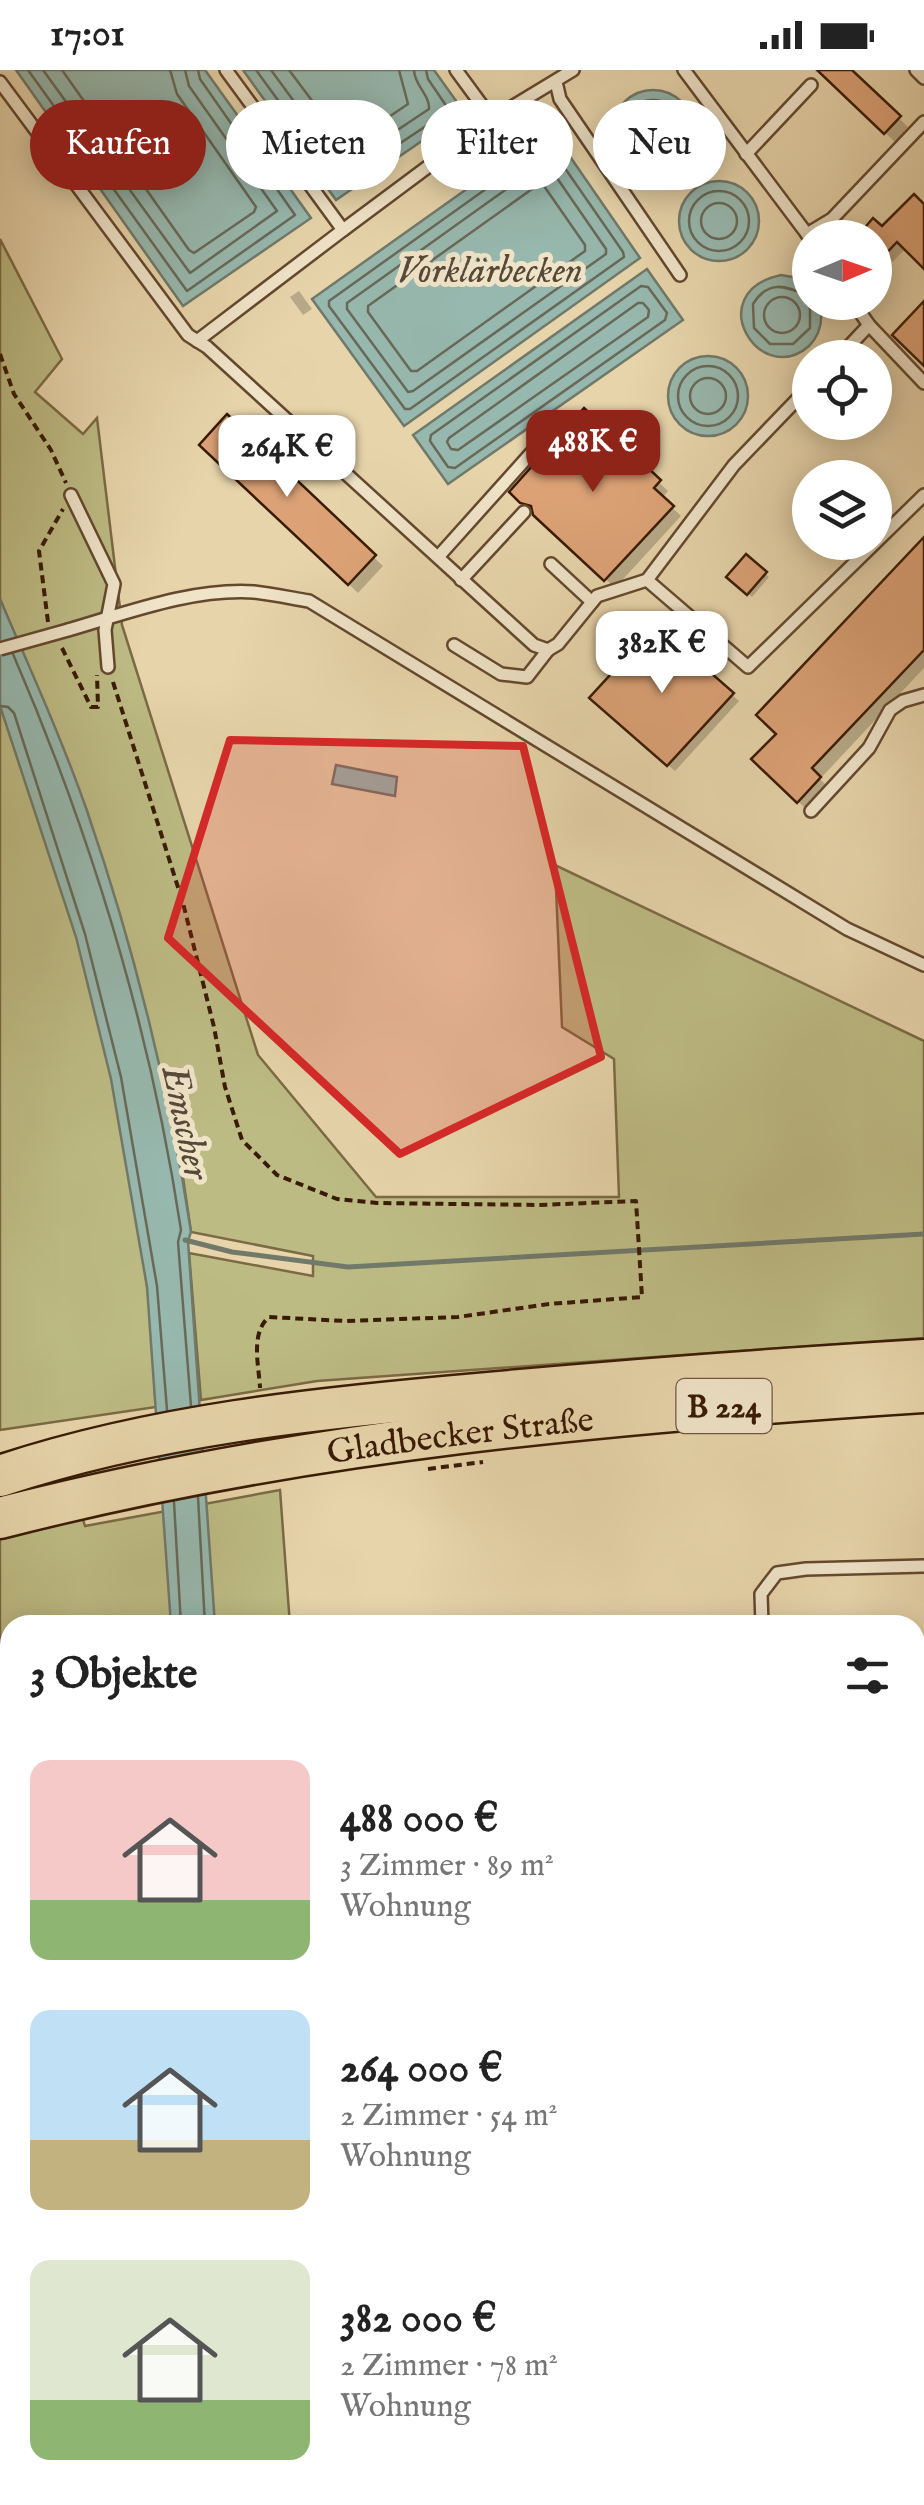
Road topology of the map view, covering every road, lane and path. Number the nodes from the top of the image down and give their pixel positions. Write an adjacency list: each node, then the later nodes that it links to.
1 (226, 70): 17 (lane)
2 (456, 70): 10 (lane)
3 (573, 70): 8 (lane)
4 (684, 70): 13 (lane)
5 (916, 70): 6 (lane)
6 (924, 78)
7 (0, 82): 22 (lane)
8 (556, 82): 11 (lane); 18 (lane)
9 (811, 84): 13 (lane)
10 (478, 100)
11 (525, 100)
12 (924, 122): 16 (lane)
13 (746, 154): 15 (lane)
14 (421, 172): 17 (lane)
15 (797, 220)
16 (831, 220)
17 (342, 230): 22 (lane)
18 (680, 274)
19 (865, 320): 20 (lane)
20 (869, 326): 21 (lane); 24 (lane)
21 (855, 340)
22 (197, 341): 31 (lane)
23 (0, 354): 27 (path)
24 (924, 383)
25 (792, 405): 34 (lane)
26 (550, 432): 31 (lane)
27 (71, 495): 30 (path); 36 (lane)
28 (924, 495): 34 (lane)
29 (524, 512): 33 (lane)
30 (39, 551)
31 (438, 557): 33 (lane)
32 (550, 564): 35 (lane)
33 (461, 580): 39 (lane)
34 (646, 580): 35 (lane)
35 (592, 602): 39 (lane)
36 (107, 618): 38 (lane, bridge); 40 (lane); 44 (lane)
37 (454, 645): 39 (lane)
38 (0, 649)
39 (548, 650)
40 (108, 668): 42 (path); 47 (path)
41 (924, 696): 43 (lane)
42 (90, 707)
43 (811, 811)
44 (924, 966)
45 (924, 1360): 47 (highway, Gladbecker Straße / B 224)
46 (924, 1392): 51 (highway, Gladbecker Straße / B 224)
47 (258, 1407): 48 (highway, Gladbecker Straße / B 224)
48 (66, 1455): 49 (highway); 50 (highway, Gladbecker Straße / B 224)
49 (0, 1462)
50 (0, 1476)
51 (124, 1490): 52 (highway, Gladbecker Straße / B 224); 53 (highway)
52 (0, 1518)
53 (0, 1534)
54 (924, 1566): 55 (lane)
55 (762, 1615)

